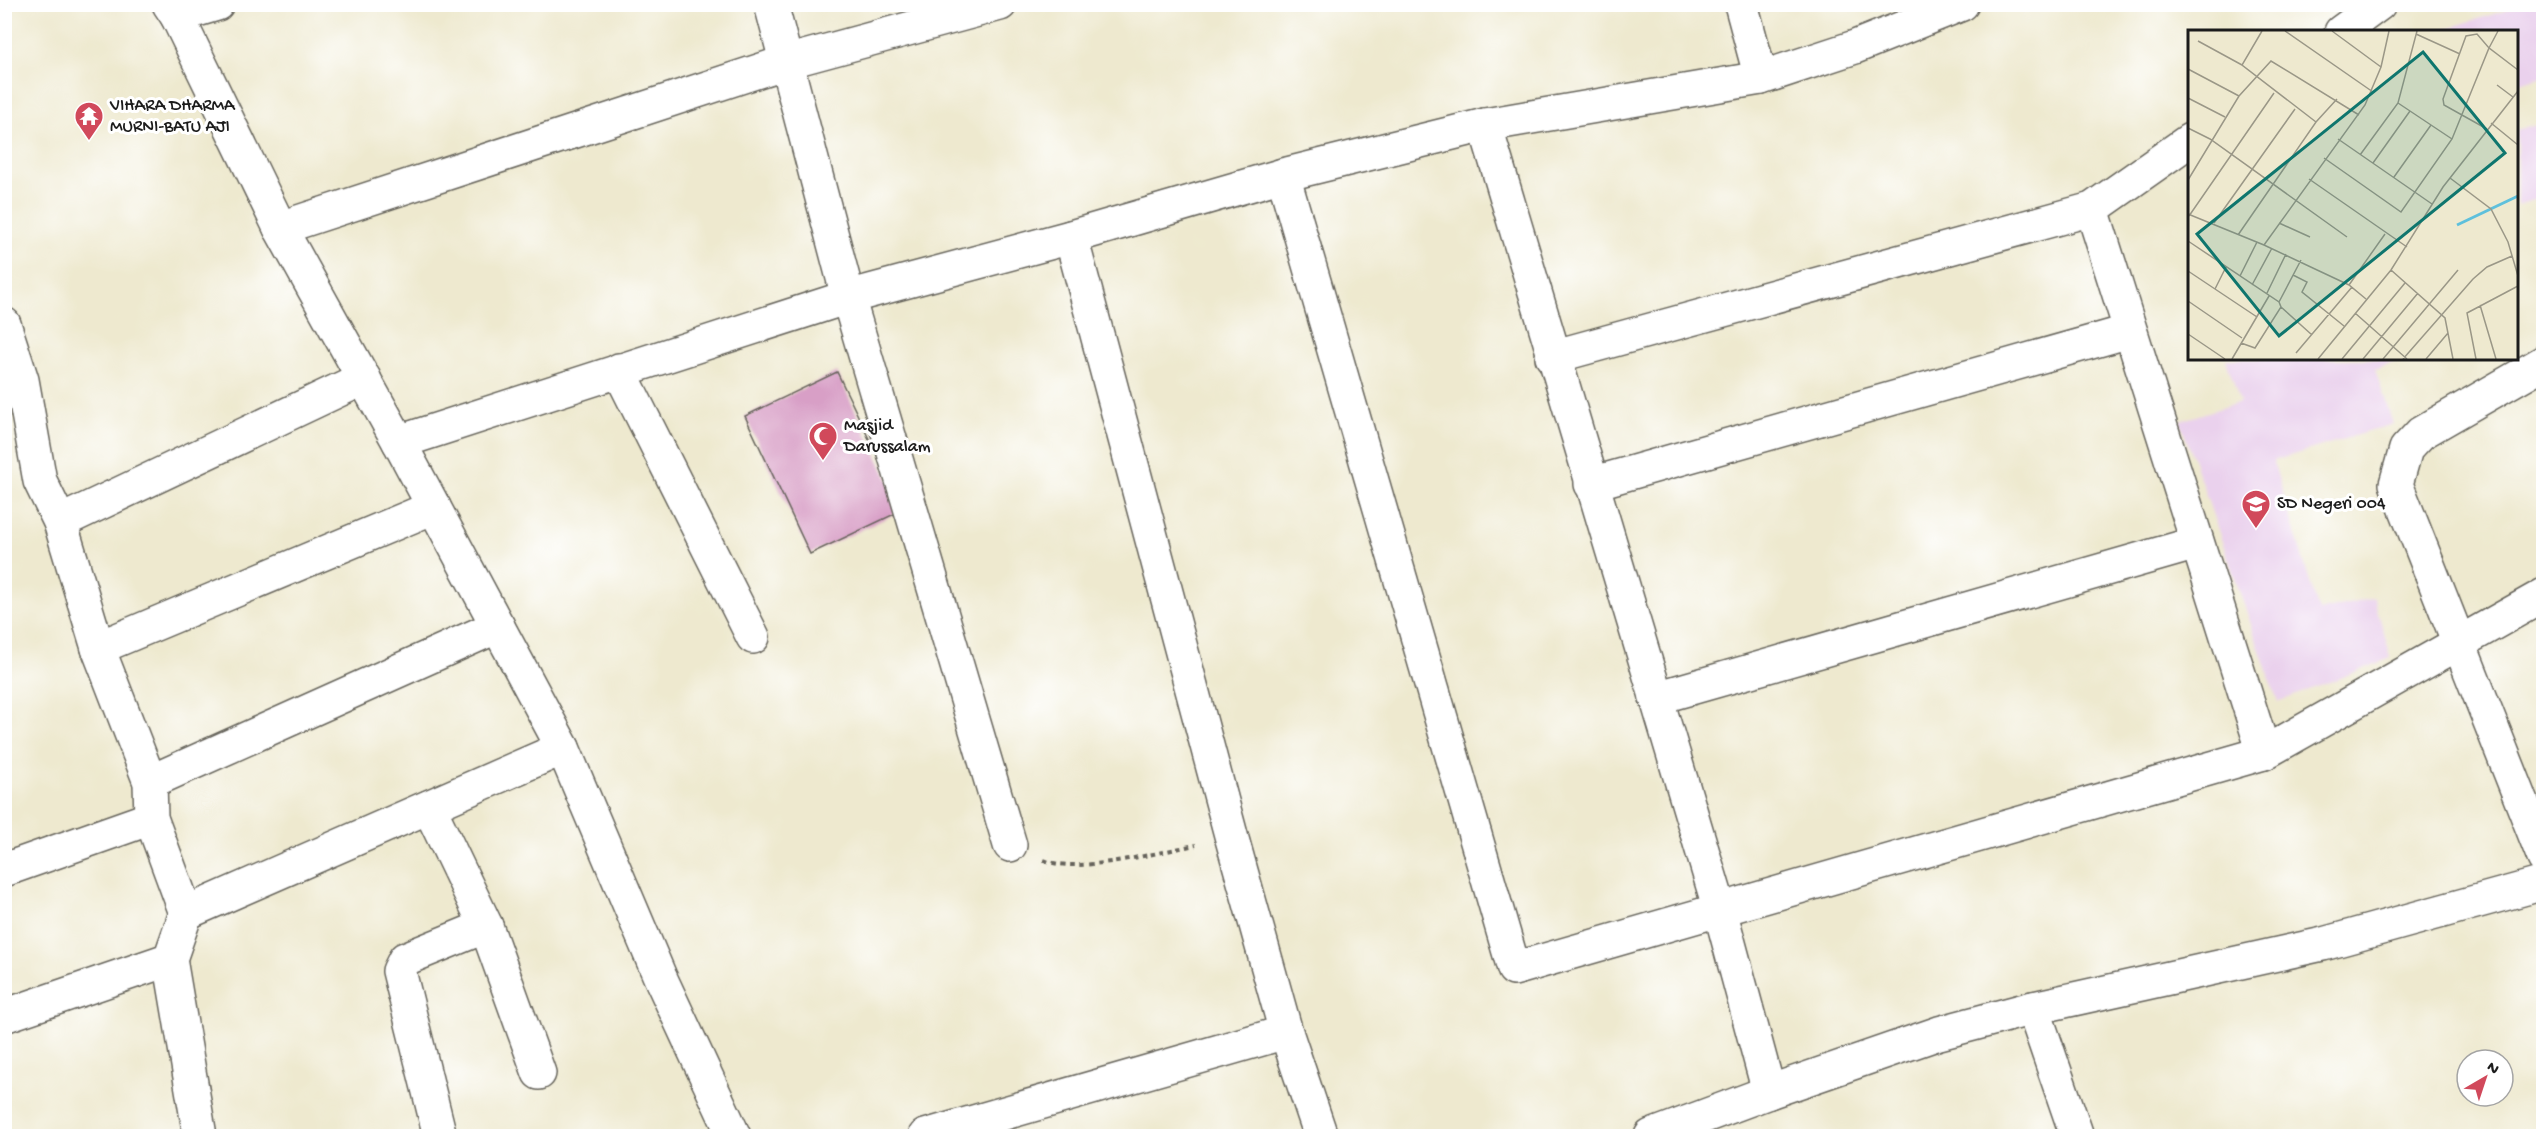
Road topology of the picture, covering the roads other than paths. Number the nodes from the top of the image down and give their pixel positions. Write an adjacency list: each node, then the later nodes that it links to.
1 (217, 4): 7 (street)
2 (771, 4): 9 (street)
3 (1000, 4): 9 (street)
4 (1741, 4): 10 (street)
5 (1962, 4): 10 (street)
6 (2379, 4): 8 (street)
7 (173, 10): 15 (street)
8 (2344, 30)
9 (786, 62): 15 (street); 17 (street)
10 (1761, 78): 11 (street)
11 (1485, 125): 13 (street); 20 (street)
12 (2188, 141): 14 (street)
13 (1283, 175): 16 (street); 45 (street)
14 (2092, 209): 19 (street); 20 (street)
15 (280, 228): 23 (street)
16 (1071, 237): 17 (street); 51 (street)
17 (848, 297): 22 (street); 41 (street)
18 (4, 324): 24 (street)
19 (2130, 331): 26 (street); 29 (street)
20 (1552, 357): 26 (street)
21 (2544, 362): 33 (street)
22 (620, 370): 25 (street); 32 (street)
23 (364, 378): 25 (street); 28 (street)
24 (13, 384): 28 (street)
25 (399, 442): 27 (street)
26 (1591, 484): 35 (street)
27 (434, 507): 31 (street); 34 (street)
28 (60, 522): 34 (street)
29 (2197, 543): 35 (street); 37 (street)
30 (2544, 595): 33 (street)
31 (498, 626): 36 (street); 38 (street)
32 (753, 637)
33 (2459, 643): 37 (street); 42 (street)
34 (98, 648): 38 (street)
35 (1656, 698): 45 (street)
36 (563, 748): 39 (street); 56 (street)
37 (2264, 753): 45 (street)
38 (150, 782): 40 (street)
39 (429, 807): 46 (street); 47 (street)
40 (151, 818): 43 (street); 46 (street)
41 (1010, 845)
42 (2544, 858)
43 (4, 870)
44 (2544, 883): 49 (street)
45 (1719, 910): 53 (street)
46 (186, 913): 48 (street)
47 (486, 926): 52 (street); 55 (street)
48 (170, 959): 50 (street); 54 (street)
49 (2033, 1008): 53 (street); 60 (street)
50 (4, 1016)
51 (1286, 1032): 57 (street); 58 (street)
52 (539, 1073)
53 (1769, 1092): 59 (street)
54 (200, 1137)
55 (440, 1137)
56 (734, 1137)
57 (925, 1137)
58 (1322, 1137)
59 (1651, 1137)
60 (2077, 1137)

